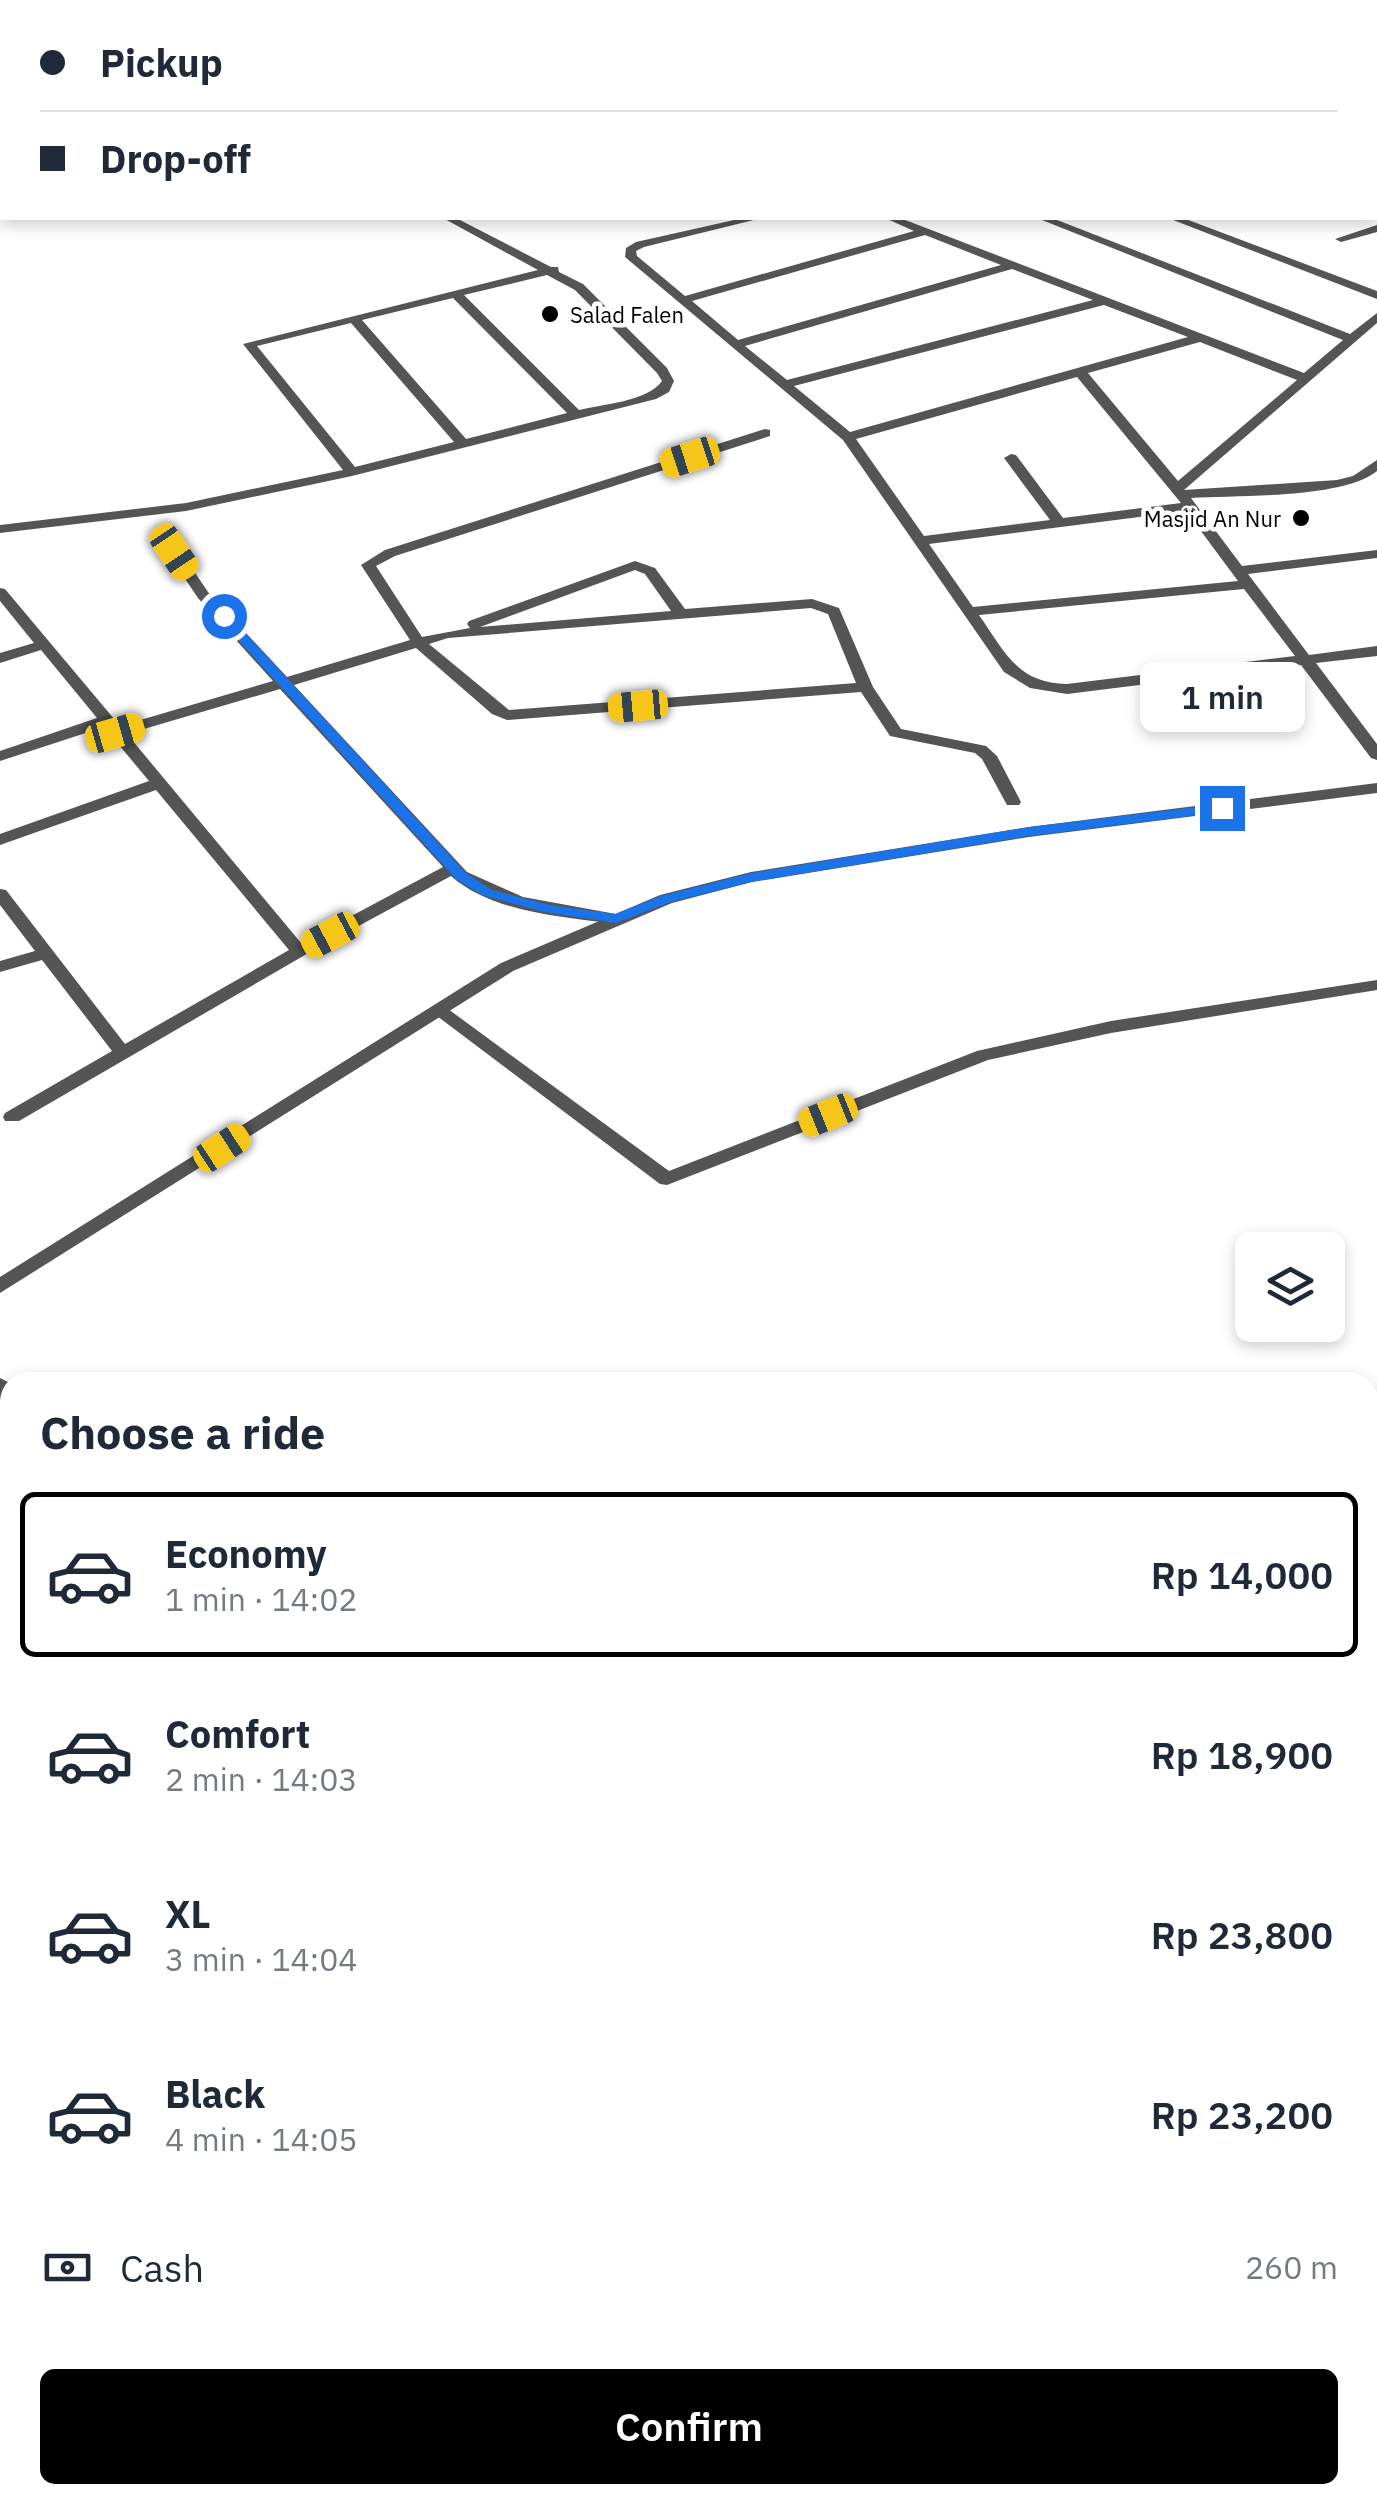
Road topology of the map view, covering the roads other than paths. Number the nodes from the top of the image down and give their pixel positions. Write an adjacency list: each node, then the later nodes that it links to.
1 (452, 220): 10 (street)
2 (748, 220): 13 (street)
3 (897, 220): 7 (street)
4 (1048, 220): 18 (street)
5 (1179, 220): 12 (street)
6 (1377, 228): 8 (street)
7 (926, 231): 9 (street); 13 (street)
8 (1340, 239)
9 (1012, 264): 14 (street); 19 (street)
10 (554, 270): 11 (street); 23 (street)
11 (456, 294): 16 (street); 23 (street)
12 (1377, 295)
13 (683, 300): 19 (street)
14 (1105, 300): 17 (street); 22 (street)
15 (1377, 317): 18 (street)
16 (354, 319): 26 (street); 29 (street)
17 (1200, 338): 20 (street); 21 (street)
18 (1350, 339): 21 (street)
19 (736, 344): 22 (street)
20 (1080, 372): 25 (street); 30 (street)
21 (1304, 378): 30 (street)
22 (786, 384): 25 (street)
23 (576, 415): 26 (street)
24 (765, 432): 41 (street)
25 (848, 437): 33 (street)
26 (463, 444): 29 (street)
27 (1011, 458): 31 (street)
28 (1377, 464): 30 (street)
29 (352, 472): 32 (street)
30 (1184, 496): 31 (street); 36 (street)
31 (1059, 523): 33 (street)
32 (0, 529)
33 (920, 541): 39 (street)
34 (174, 552): 46 (street)
35 (1377, 554): 36 (street)
36 (1242, 578): 39 (street); 45 (street)
37 (0, 592): 42 (street)
38 (679, 612): 40 (street); 40 (street); 47 (street)
39 (968, 612): 45 (street)
40 (447, 634): 41 (street)
41 (419, 644): 46 (street); 47 (street)
42 (42, 645): 44 (street); 48 (street)
43 (1377, 651): 45 (street)
44 (0, 658)
45 (1305, 662): 49 (street)
46 (286, 683): 48 (street); 55 (street)
47 (865, 687): 53 (street)
48 (110, 727): 50 (street); 51 (street)
49 (1377, 755)
50 (0, 756)
51 (156, 784): 54 (street); 58 (street)
52 (1377, 788): 57 (street)
53 (1013, 802)
54 (0, 840)
55 (453, 868): 57 (street); 58 (street)
56 (0, 894): 59 (street)
57 (616, 918): 62 (street)
58 (298, 952): 63 (street)
59 (46, 953): 60 (street); 63 (street)
60 (0, 968)
61 (1377, 985): 62 (street)
62 (438, 1010): 65 (street)
63 (123, 1053): 64 (street)
64 (12, 1118)
65 (0, 1286)

